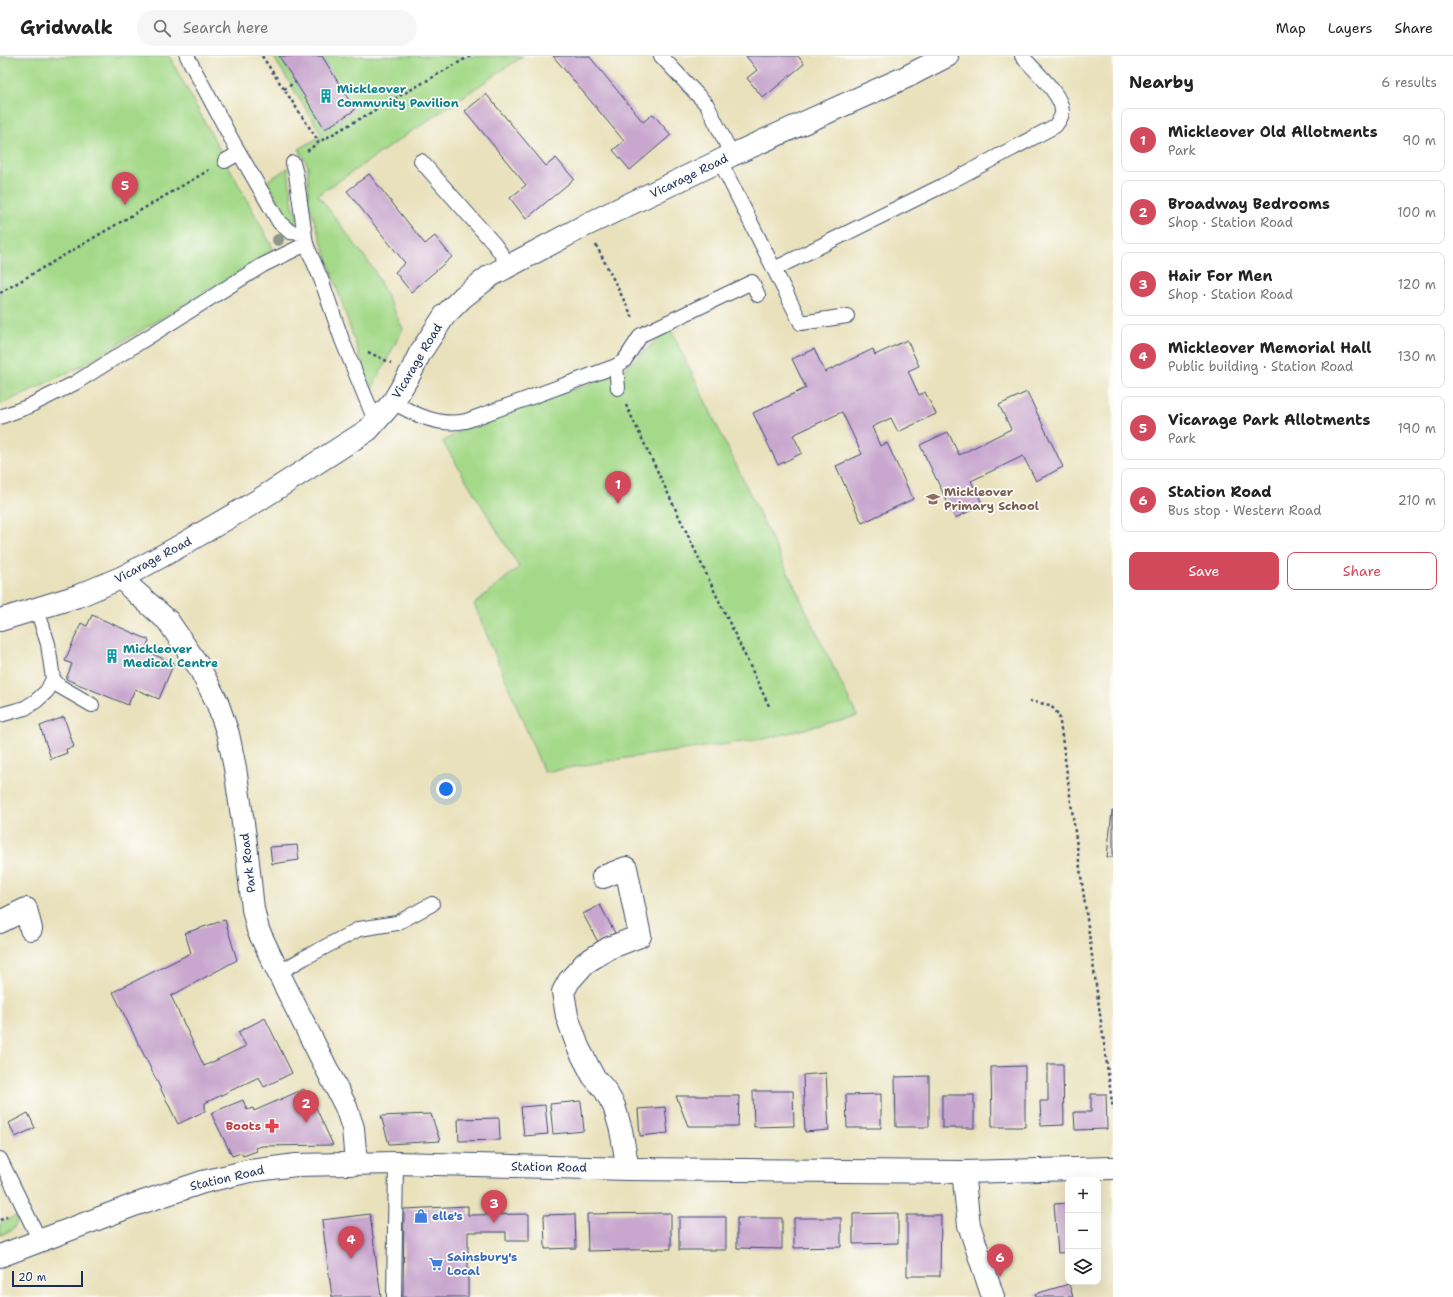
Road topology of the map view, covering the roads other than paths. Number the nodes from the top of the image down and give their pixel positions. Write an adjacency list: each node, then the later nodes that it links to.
1 (187, 56): 5 (lane)
2 (661, 56): 6 (lane)
3 (947, 56): 6 (street, Vicarage Road)
4 (1022, 56): 12 (lane)
5 (239, 153): 7 (lane); 10 (lane)
6 (726, 158): 11 (street, Vicarage Road); 12 (lane)
7 (225, 161)
8 (421, 161): 11 (lane)
9 (292, 163): 10 (lane)
10 (305, 238): 18 (lane); 19 (lane)
11 (509, 265): 17 (street, Vicarage Road)
12 (774, 269): 14 (lane)
13 (758, 295): 15 (lane)
14 (847, 316)
15 (616, 366): 16 (lane); 17 (lane)
16 (618, 388)
17 (393, 402): 19 (street, Vicarage Road)
18 (0, 417)
19 (376, 423): 20 (street, Vicarage Road)
20 (123, 577): 21 (street, Vicarage Road); 30 (street, Park Road)
21 (37, 609): 22 (street, Vicarage Road); 23 (lane)
22 (0, 620)
23 (53, 679): 24 (lane); 25 (lane)
24 (92, 705)
25 (0, 715)
26 (604, 877): 35 (street)
27 (432, 904): 30 (lane)
28 (0, 922): 29 (street)
29 (31, 929)
30 (278, 973): 32 (street, Park Road)
31 (0, 1159): 37 (lane)
32 (356, 1163): 33 (street, Station Road); 37 (street, Station Road)
33 (396, 1163): 35 (street, Station Road); 39 (lane)
34 (1113, 1168): 36 (street, Station Road)
35 (628, 1169): 36 (street, Station Road)
36 (963, 1172): 40 (street)
37 (40, 1241): 38 (street, Station Road)
38 (0, 1256)
39 (394, 1297)
40 (993, 1297)

